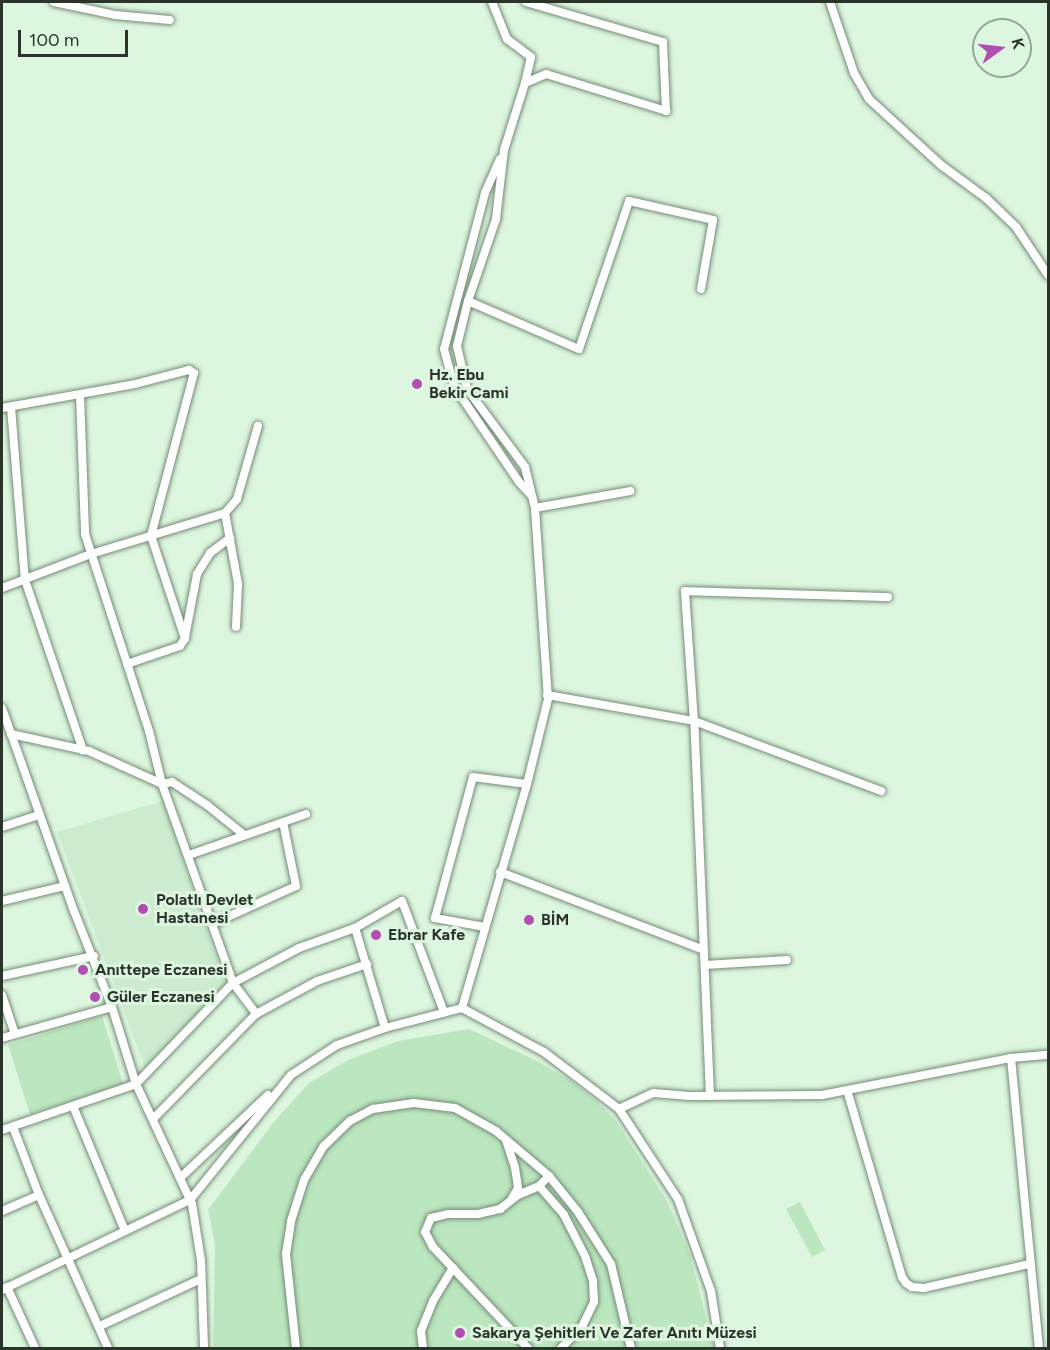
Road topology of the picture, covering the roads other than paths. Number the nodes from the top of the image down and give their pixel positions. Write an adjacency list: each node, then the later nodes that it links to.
1 (54, 2): 5 (street)
2 (492, 2): 6 (street)
3 (526, 2): 6 (street)
4 (830, 2): 8 (street)
5 (170, 20)
6 (525, 83): 7 (street)
7 (504, 150): 10 (street); 16 (street)
8 (1048, 275)
9 (701, 289): 10 (street)
10 (468, 301): 16 (street)
11 (80, 395): 12 (street); 19 (street); 21 (street)
12 (11, 407): 13 (street); 22 (street)
13 (2, 408)
14 (258, 426): 18 (street)
15 (630, 491): 17 (street)
16 (532, 496): 17 (street)
17 (536, 508): 28 (street)
18 (225, 513): 19 (street); 20 (street)
19 (151, 536): 21 (street); 26 (street)
20 (230, 538): 25 (street); 26 (street)
21 (91, 554): 22 (street); 27 (street)
22 (25, 580): 23 (street); 32 (street)
23 (2, 588)
24 (888, 597): 30 (street)
25 (237, 627)
26 (185, 638): 27 (street)
27 (127, 664): 33 (street)
28 (547, 695): 30 (street); 34 (street)
29 (2, 708): 31 (street)
30 (694, 721): 35 (street); 48 (street)
31 (11, 734): 32 (street); 37 (street)
32 (83, 750): 33 (street)
33 (162, 784): 40 (street); 41 (street)
34 (527, 784): 42 (street); 46 (street)
35 (881, 791)
36 (306, 814): 38 (street)
37 (40, 815): 39 (street); 43 (street)
38 (283, 822): 40 (street); 45 (street)
39 (2, 827)
40 (244, 835): 41 (street)
41 (189, 855): 45 (street)
42 (500, 872): 46 (street); 48 (street)
43 (65, 886): 44 (street); 49 (street)
44 (2, 901)
45 (212, 924): 54 (street)
46 (485, 927): 57 (street)
47 (356, 928): 51 (street); 54 (street); 58 (street)
48 (704, 950): 52 (street)
49 (94, 956): 53 (street); 56 (street)
50 (787, 960): 52 (street)
51 (367, 964): 59 (street); 60 (street)
52 (705, 965): 68 (street)
53 (2, 976)
54 (233, 983): 59 (street); 66 (street)
55 (2, 995): 61 (street)
56 (112, 1007): 61 (street); 66 (street)
57 (462, 1008): 58 (street); 70 (street)
58 (444, 1012): 60 (street)
59 (256, 1014): 71 (street)
60 (385, 1028): 65 (street)
61 (15, 1034): 62 (street)
62 (2, 1038)
63 (1048, 1055): 64 (street)
64 (1011, 1058): 67 (street); 84 (street)
65 (291, 1075): 76 (street); 79 (street)
66 (136, 1084): 69 (street); 71 (street)
67 (847, 1090): 68 (street); 84 (street)
68 (710, 1096): 70 (street)
69 (73, 1106): 72 (street); 82 (street)
70 (619, 1109): 97 (street)
71 (153, 1119): 76 (street)
72 (13, 1127): 73 (street); 78 (street)
73 (2, 1130)
74 (506, 1139): 75 (street); 80 (street); 92 (street)
75 (549, 1176): 77 (street); 96 (street)
76 (180, 1178): 79 (street)
77 (539, 1186): 80 (street); 95 (street)
78 (39, 1194): 81 (street); 83 (street)
79 (190, 1200): 82 (street); 86 (street)
80 (509, 1202): 85 (street)
81 (2, 1211)
82 (125, 1231): 83 (street)
83 (67, 1258): 87 (street); 88 (street)
84 (1030, 1264): 98 (street)
85 (453, 1268): 93 (street); 94 (street)
86 (201, 1279): 88 (street); 91 (street)
87 (4, 1289): 89 (street)
88 (100, 1326): 90 (street)
89 (35, 1348)
90 (108, 1348)
91 (204, 1348)
92 (296, 1348)
93 (423, 1348)
94 (528, 1348)
95 (561, 1348)
96 (631, 1348)
97 (720, 1348)
98 (1039, 1348)

